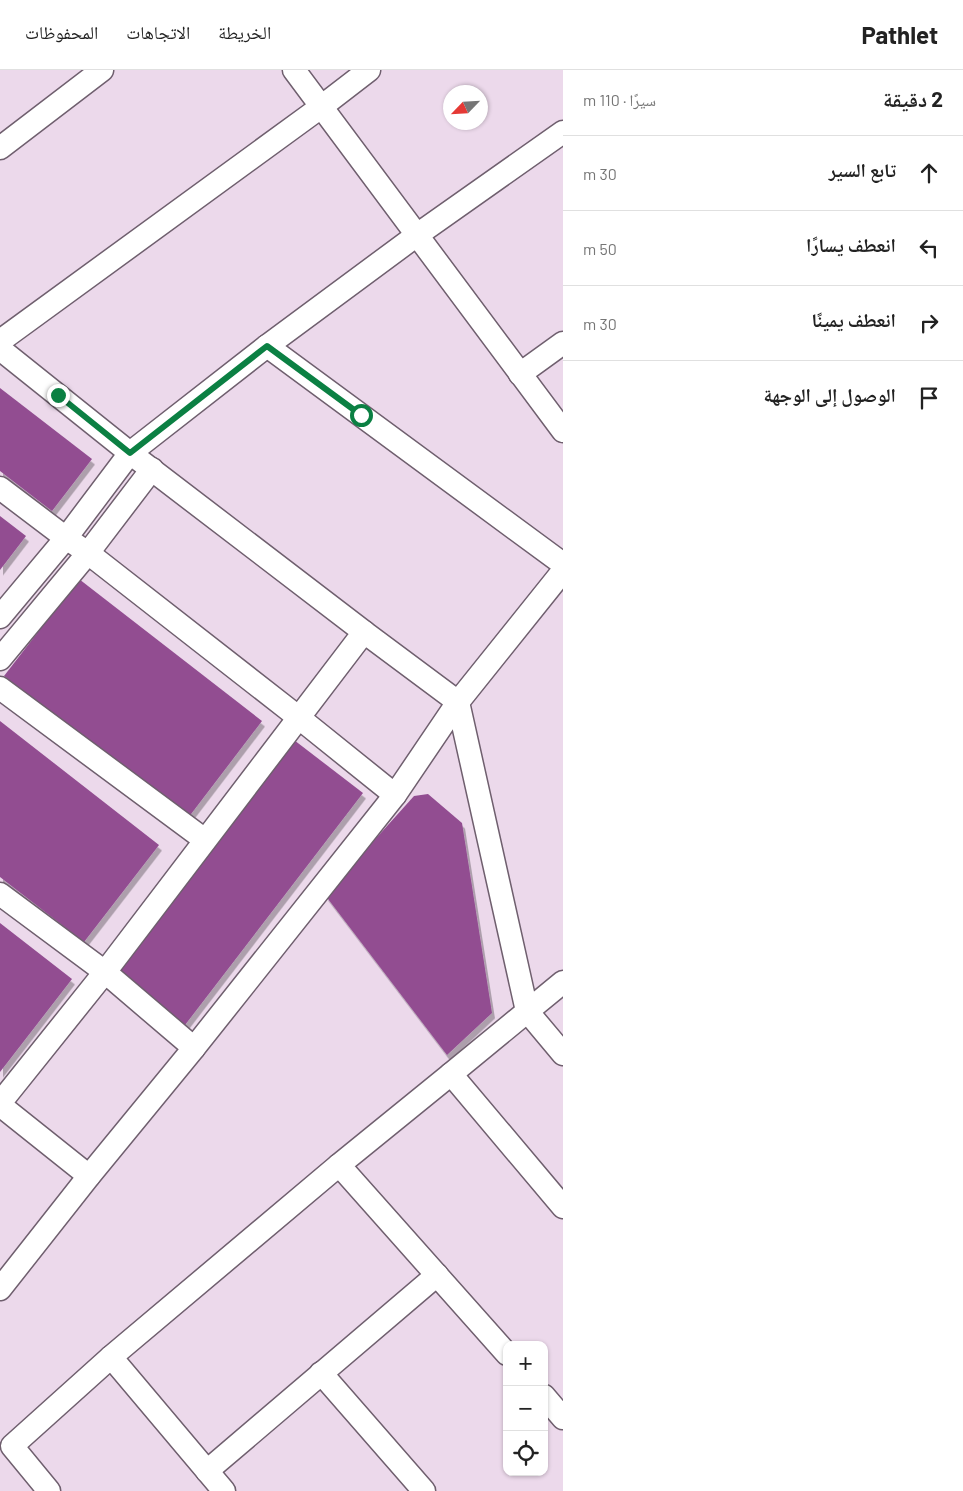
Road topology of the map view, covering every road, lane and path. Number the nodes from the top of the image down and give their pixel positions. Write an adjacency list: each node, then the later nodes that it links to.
1 (102, 70): 6 (street)
2 (294, 70): 4 (street)
3 (369, 70): 4 (street)
4 (321, 107): 7 (street); 8 (street)
5 (563, 132): 7 (street)
6 (0, 148)
7 (417, 235): 10 (street); 12 (street)
8 (0, 342)
9 (563, 343): 12 (street)
10 (267, 346): 14 (street); 19 (street)
11 (0, 348): 14 (street)
12 (520, 374): 13 (street)
13 (563, 431)
14 (130, 453): 15 (street); 17 (street)
15 (152, 469): 18 (street); 22 (street)
16 (0, 488): 17 (street)
17 (66, 538): 18 (street); 21 (street)
18 (88, 553): 23 (street); 26 (street)
19 (563, 564)
20 (563, 571): 25 (street)
21 (0, 616)
22 (364, 632): 25 (street); 26 (street)
23 (0, 659)
24 (0, 688): 28 (street)
25 (458, 702): 27 (street); 32 (street)
26 (298, 717): 27 (street); 28 (street)
27 (395, 795): 33 (street)
28 (205, 840): 30 (street)
29 (0, 894): 30 (street)
30 (105, 972): 33 (street); 36 (street)
31 (563, 982): 32 (street)
32 (527, 1011): 34 (street); 35 (street)
33 (194, 1048): 38 (street)
34 (563, 1054)
35 (451, 1074): 37 (street); 39 (street)
36 (0, 1104): 38 (street)
37 (339, 1165): 40 (street); 43 (street)
38 (89, 1176): 41 (street)
39 (563, 1206)
40 (437, 1275): 42 (street); 44 (street)
41 (0, 1289)
42 (503, 1349)
43 (111, 1357): 47 (street); 48 (street)
44 (321, 1373): 48 (street); 51 (street)
45 (548, 1401): 46 (street)
46 (563, 1418)
47 (6, 1451): 49 (street)
48 (207, 1471): 50 (street)
49 (49, 1491)
50 (224, 1491)
51 (424, 1491)

